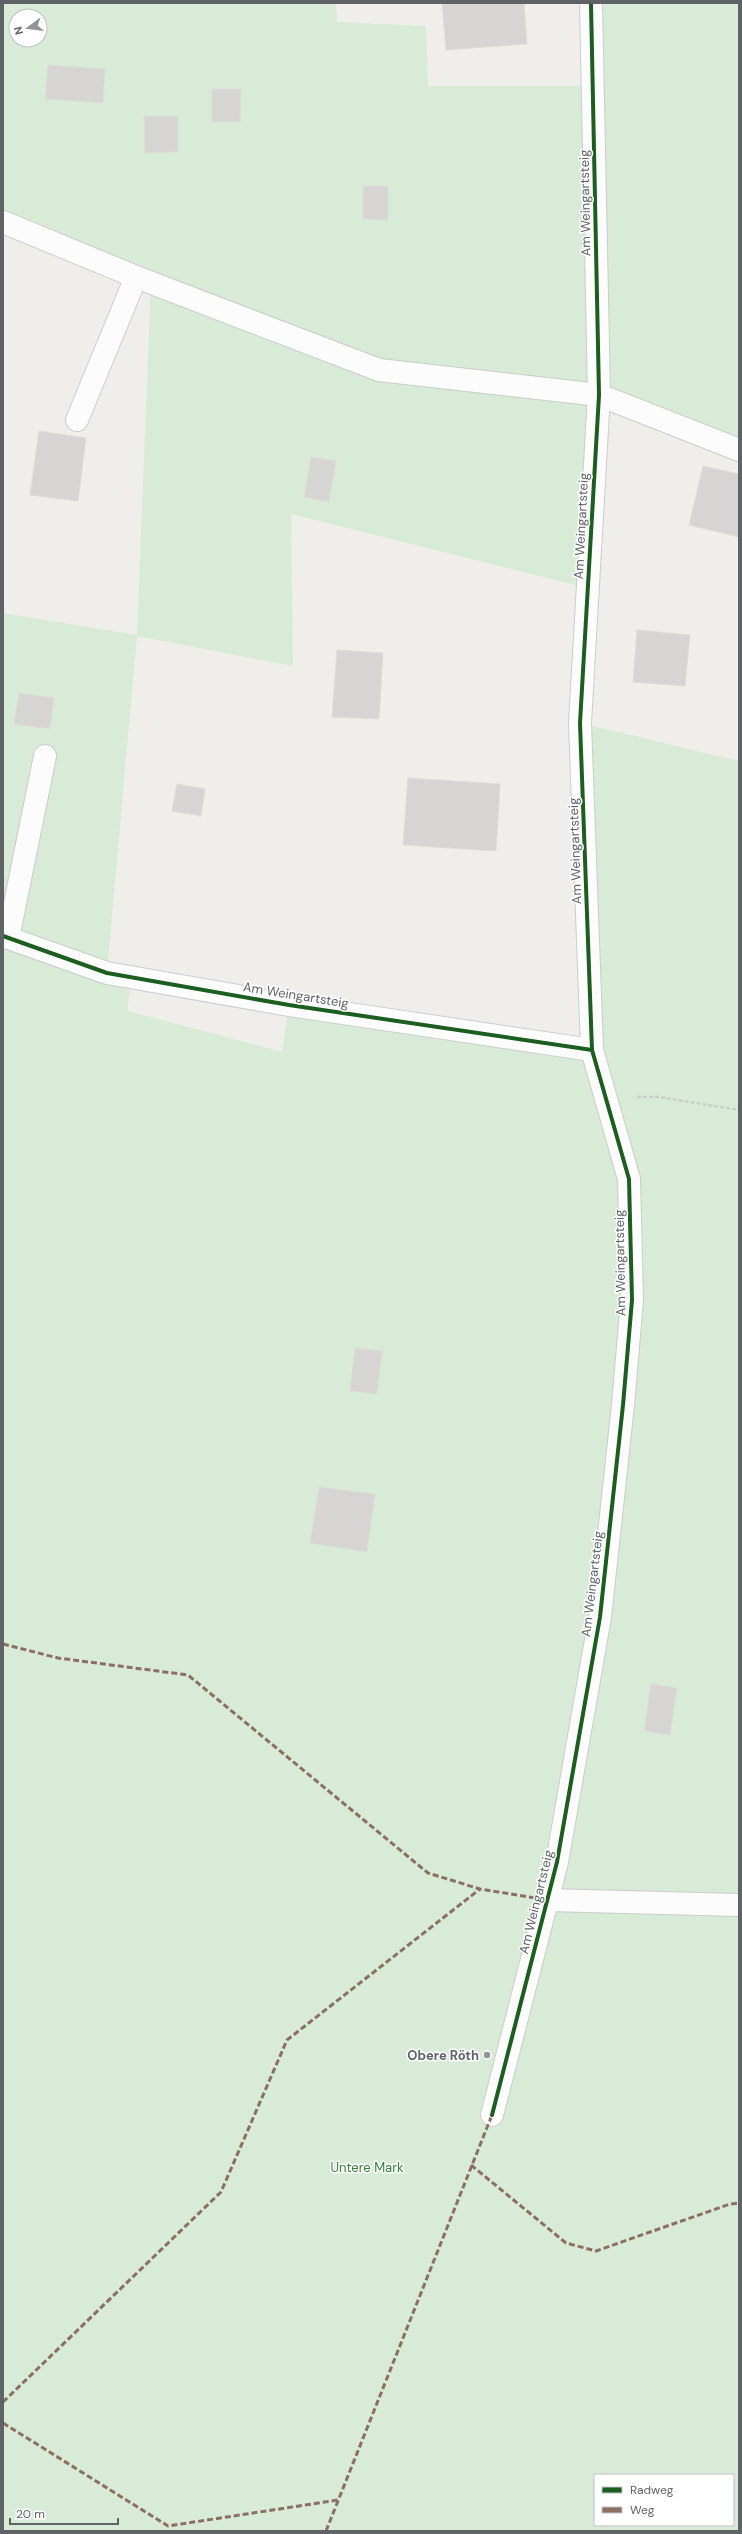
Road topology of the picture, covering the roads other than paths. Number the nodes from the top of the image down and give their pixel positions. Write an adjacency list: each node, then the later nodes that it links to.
1 (591, 3): 4 (street, Am Weingartsteig)
2 (3, 222): 3 (street)
3 (136, 277): 4 (street); 5 (street)
4 (599, 395): 6 (street); 9 (street, Am Weingartsteig)
5 (77, 420)
6 (739, 450)
7 (45, 756): 8 (street)
8 (6, 937): 9 (street, Am Weingartsteig)
9 (592, 1050): 10 (street, Am Weingartsteig)
10 (548, 1900): 11 (street); 12 (street, Am Weingartsteig)
11 (739, 1905)
12 (492, 2114)

